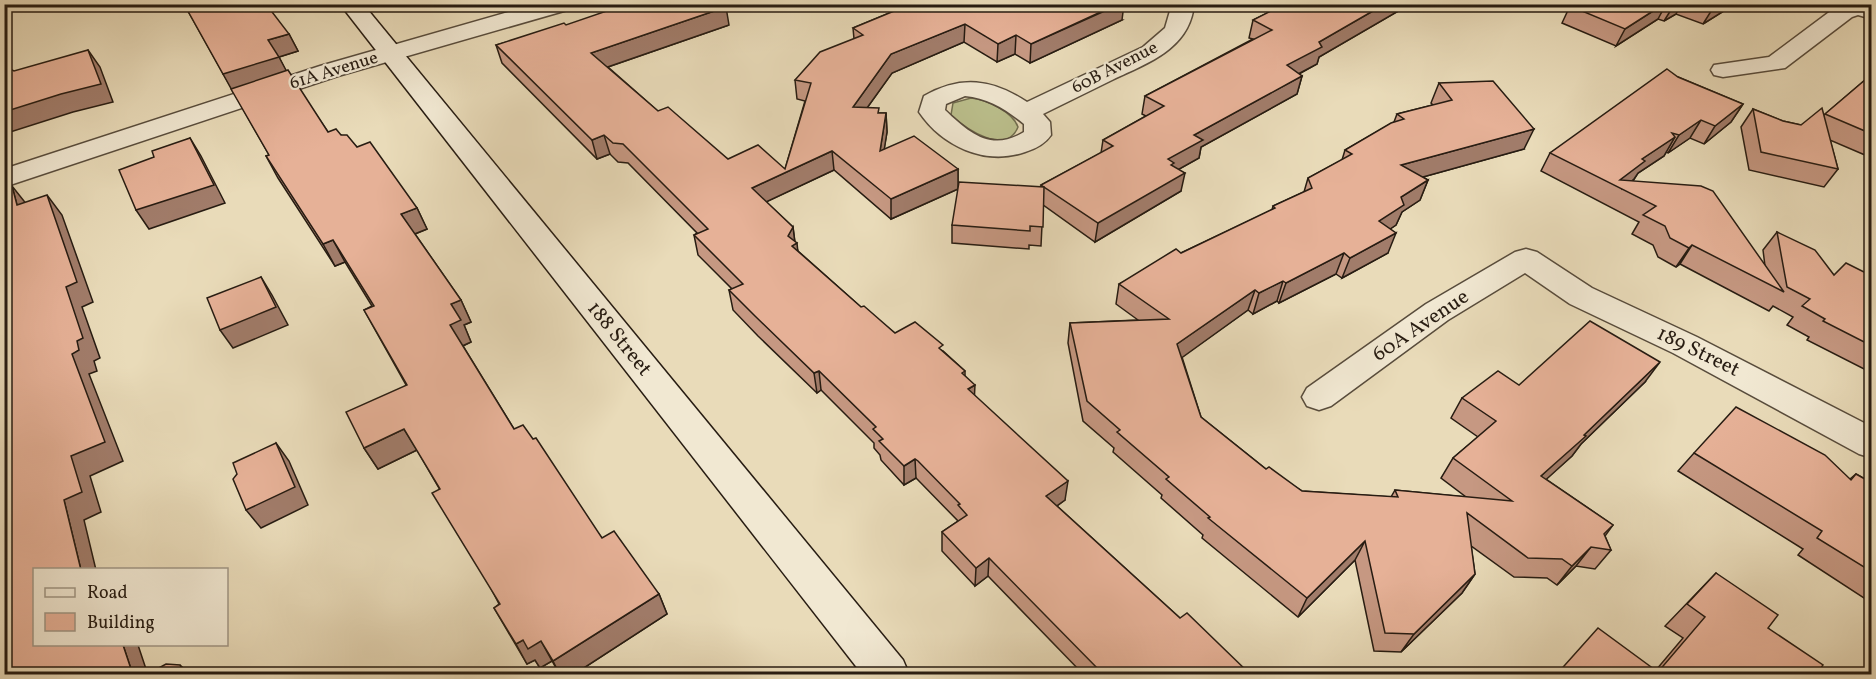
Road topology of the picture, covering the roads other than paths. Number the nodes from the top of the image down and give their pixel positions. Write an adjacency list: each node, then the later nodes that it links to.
1 (351, 4): 5 (street, 188 Street)
2 (563, 4): 5 (street, 61A Avenue)
3 (1183, 4): 7 (street, 60B Avenue)
4 (1864, 10): 6 (street)
5 (390, 53): 8 (street, 61A Avenue); 12 (street, 188 Street)
6 (1723, 70)
7 (1026, 112)
8 (4, 179)
9 (1526, 260): 10 (street, 60A Avenue); 11 (street, 189 Street)
10 (1319, 397)
11 (1872, 444)
12 (888, 675)

